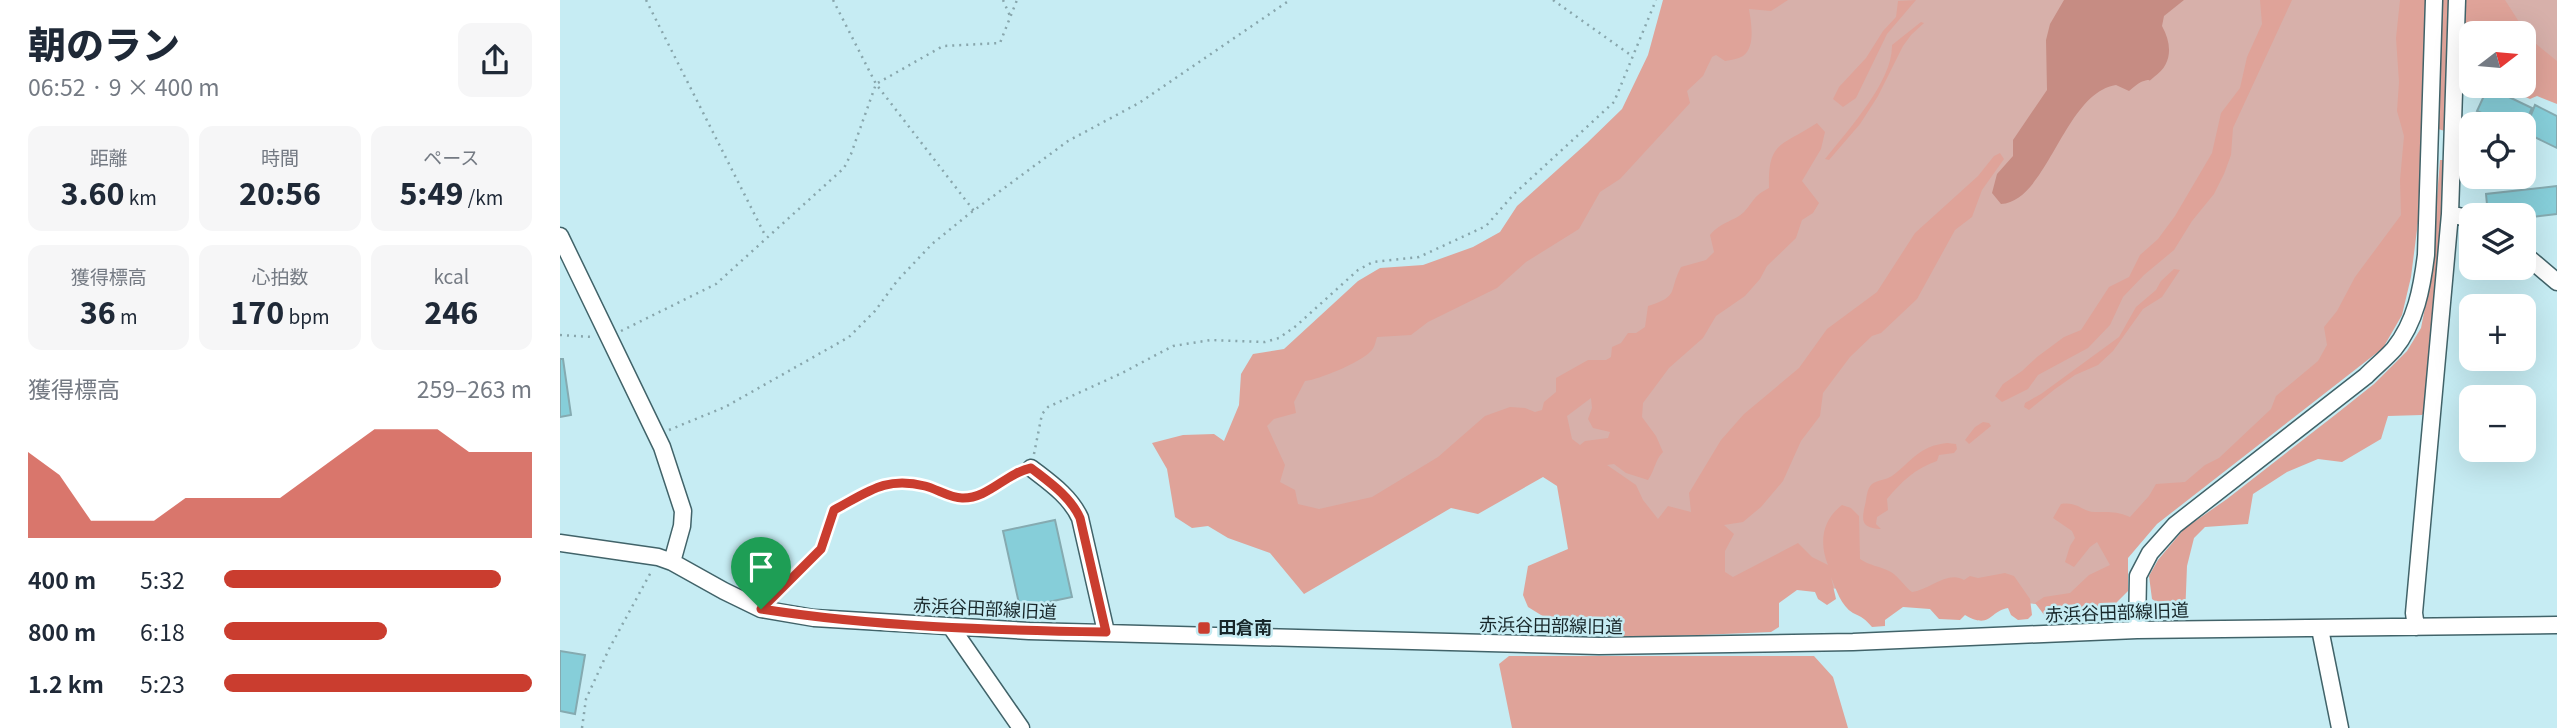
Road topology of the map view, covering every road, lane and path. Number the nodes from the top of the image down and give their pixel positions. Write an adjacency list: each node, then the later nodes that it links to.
1 (646, 0): 17 (path)
2 (833, 0): 12 (path)
3 (1003, 0): 10 (path)
4 (1017, 0): 10 (path)
5 (1290, 0): 13 (path)
6 (1553, 0): 11 (path)
7 (1656, 0): 11 (path)
8 (2434, 0): 31 (street)
9 (2457, 0): 14 (street)
10 (1010, 16): 12 (path)
11 (1632, 56): 23 (path)
12 (876, 84): 13 (path); 17 (path)
13 (974, 211): 22 (path)
14 (2450, 214): 15 (street); 29 (street)
15 (2459, 216)
16 (560, 236): 21 (street)
17 (766, 237): 21 (path)
18 (2536, 264): 19 (street)
19 (2557, 282)
20 (560, 335): 21 (path)
21 (608, 338): 22 (street)
22 (656, 435): 25 (street)
23 (1031, 468): 26 (path); 32 (street)
24 (560, 544): 25 (street, 赤浜谷田部線旧道)
25 (665, 559): 26 (street, 赤浜谷田部線旧道); 33 (path)
26 (761, 609): 28 (street, 赤浜谷田部線旧道)
27 (2557, 625): 29 (street, 赤浜谷田部線旧道)
28 (951, 627): 32 (street, 赤浜谷田部線旧道); 34 (street)
29 (2416, 627): 30 (street, 赤浜谷田部線旧道)
30 (2320, 629): 31 (street, 赤浜谷田部線旧道); 35 (street)
31 (2137, 630): 32 (street, 赤浜谷田部線旧道)
32 (1106, 632)
33 (582, 728)
34 (1021, 728)
35 (2340, 728)

